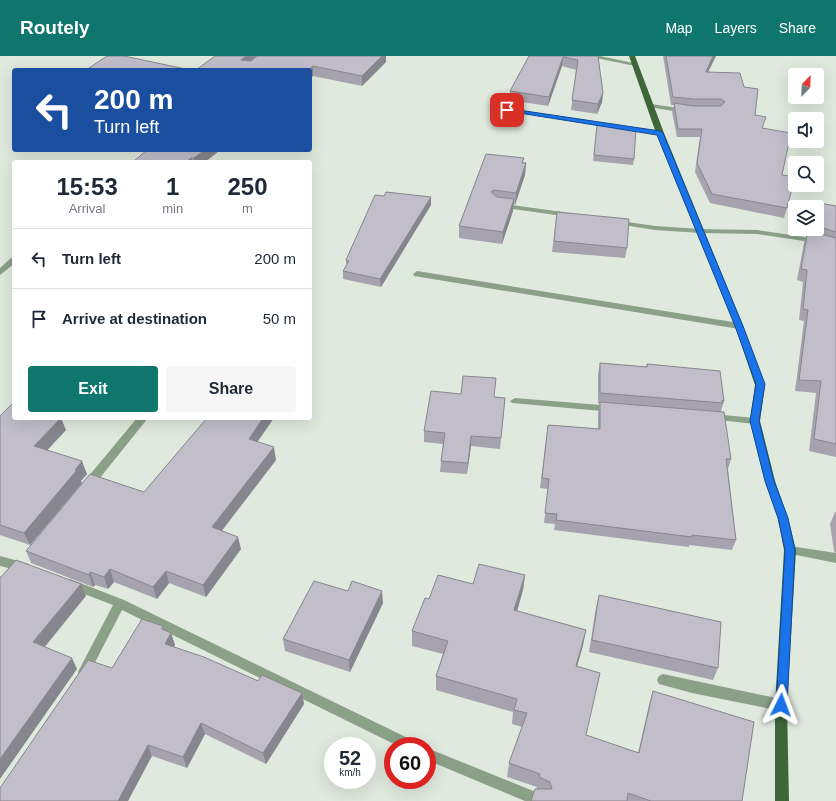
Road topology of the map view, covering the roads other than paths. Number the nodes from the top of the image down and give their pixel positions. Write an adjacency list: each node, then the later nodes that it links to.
1 (589, 56): 2 (street)
2 (634, 60): 3 (main road)
3 (651, 106): 5 (street); 6 (main road)
4 (507, 110): 6 (street)
5 (691, 111)
6 (660, 133): 10 (main road)
7 (496, 205): 8 (street)
8 (576, 216)
9 (607, 221): 10 (street)
10 (700, 231): 11 (street); 15 (main road)
11 (836, 247)
12 (12, 262): 13 (street)
13 (0, 272)
14 (417, 274): 15 (street)
15 (739, 326): 20 (main road)
16 (515, 401): 17 (street)
17 (623, 410)
18 (701, 416): 20 (street)
19 (141, 420): 21 (street)
20 (755, 421): 22 (main road)
21 (82, 492)
22 (790, 550): 23 (street); 30 (main road)
23 (836, 558)
24 (0, 561): 25 (street)
25 (36, 571)
26 (57, 579): 27 (street)
27 (120, 603): 29 (street); 31 (street)
28 (663, 680): 30 (street)
29 (77, 682)
30 (781, 705): 34 (main road)
31 (393, 737)
32 (436, 758): 33 (street)
33 (541, 801)
34 (782, 801)

